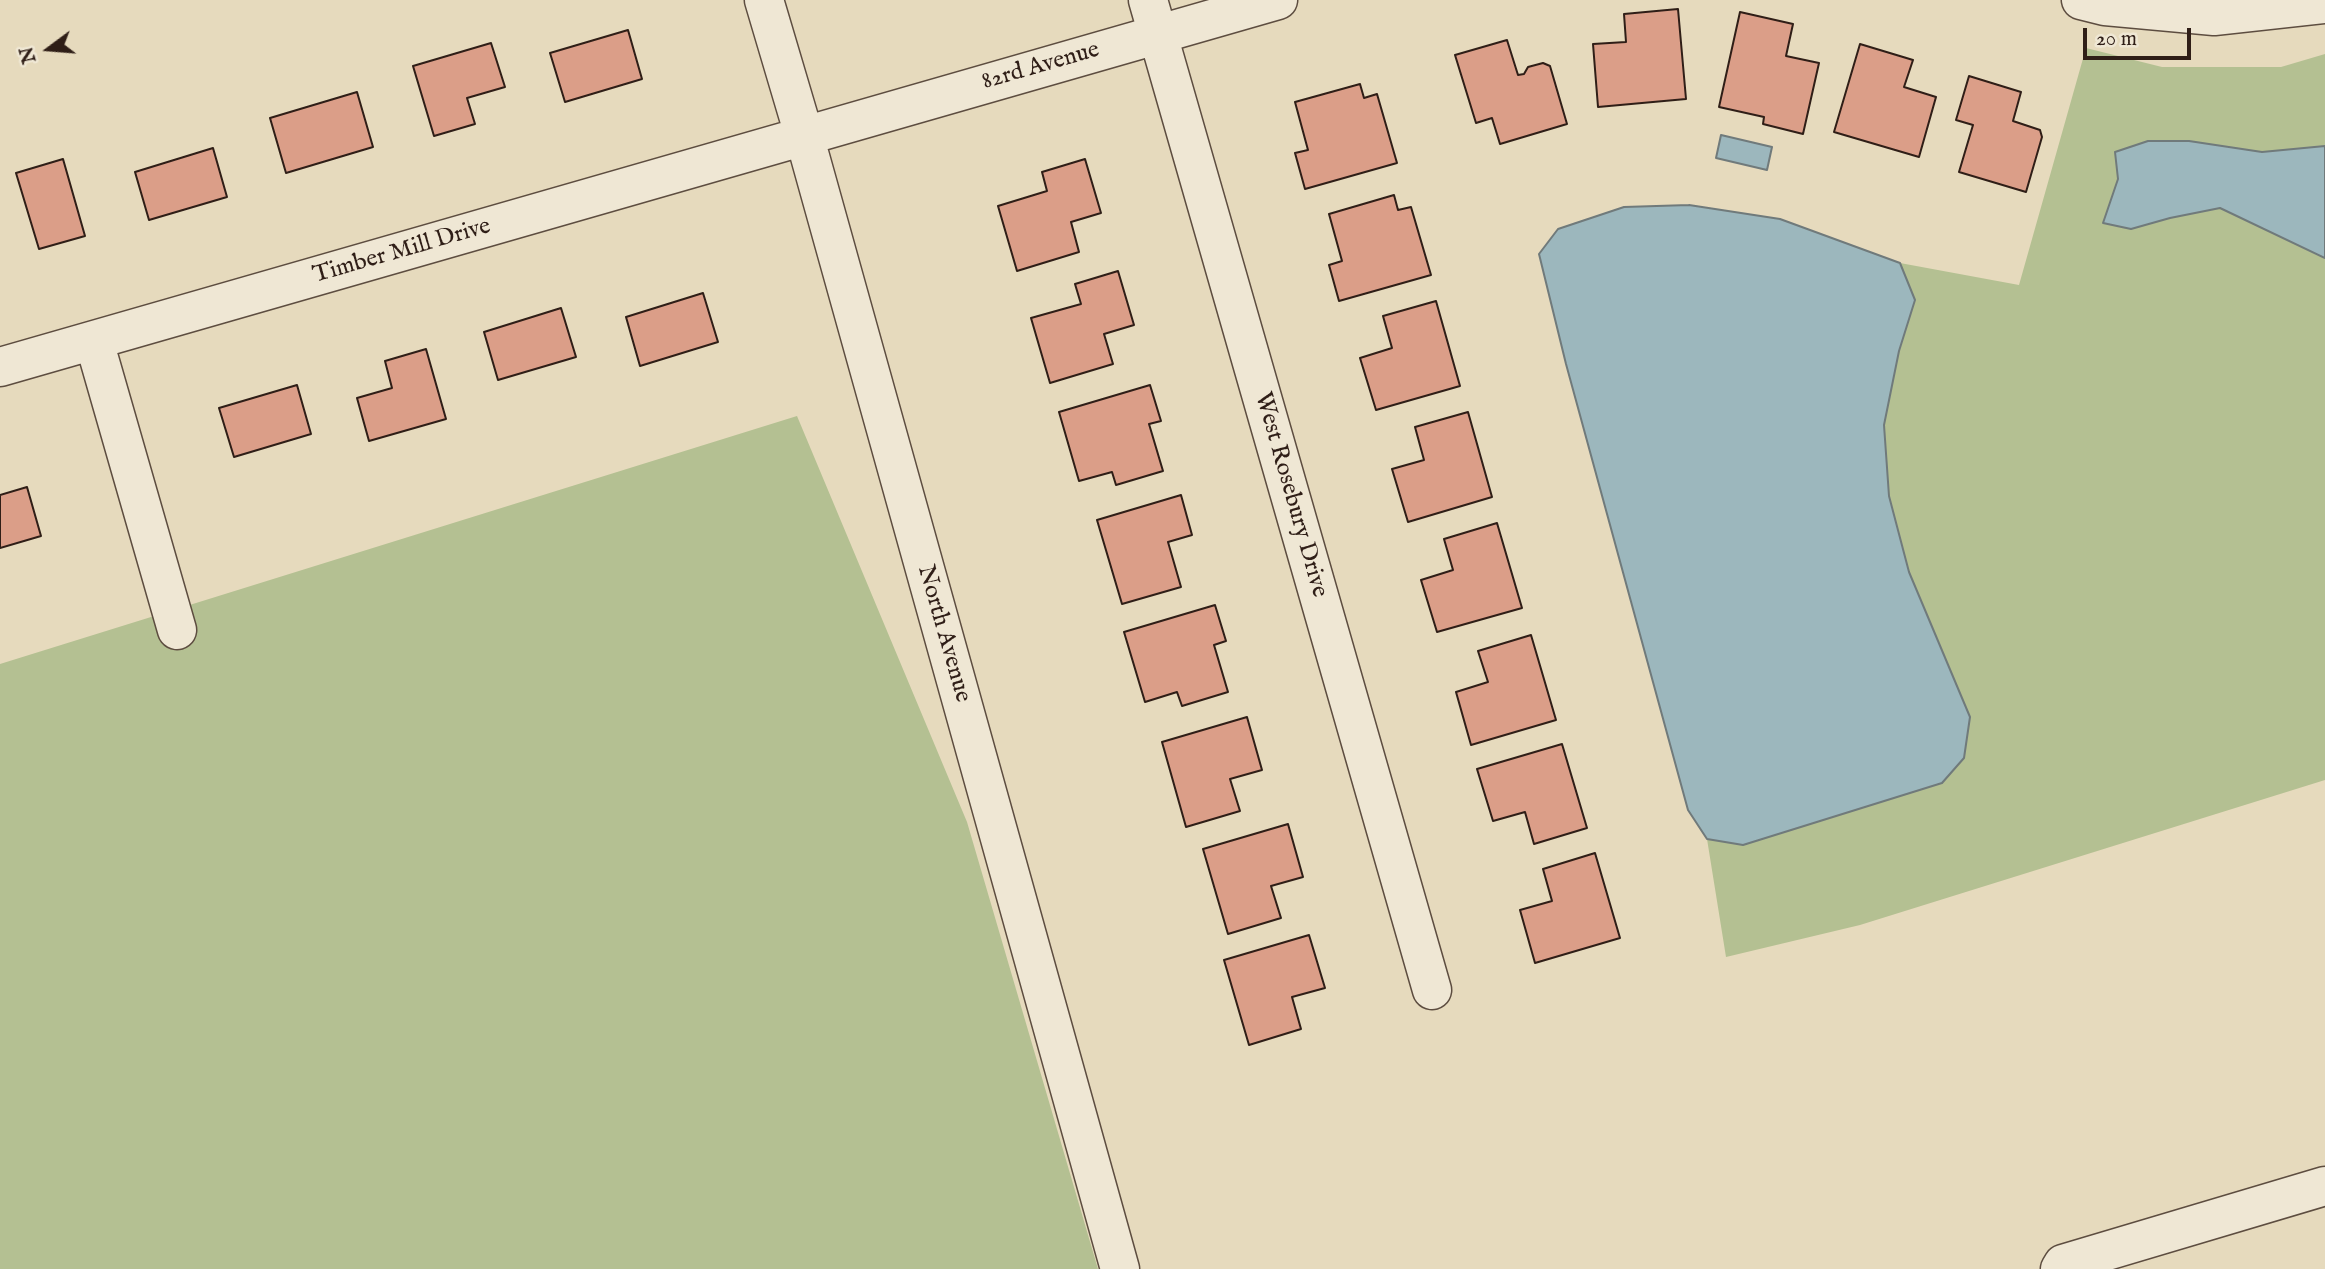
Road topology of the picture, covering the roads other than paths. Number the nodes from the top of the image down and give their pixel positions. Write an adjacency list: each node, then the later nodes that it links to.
1 (764, 0): 6 (street, North Avenue)
2 (1278, 0): 5 (street, 82rd Avenue)
3 (2081, 0): 4 (street)
4 (2325, 4)
5 (1153, 17): 6 (street, 82rd Avenue); 10 (street, West Rosebury Drive)
6 (804, 135): 7 (street, Timber Mill Drive); 12 (street, North Avenue)
7 (93, 341): 8 (street, Timber Mill Drive); 9 (street)
8 (0, 368)
9 (177, 630)
10 (1432, 990)
11 (2325, 1186): 13 (street)
12 (1120, 1269)
13 (2060, 1269)

